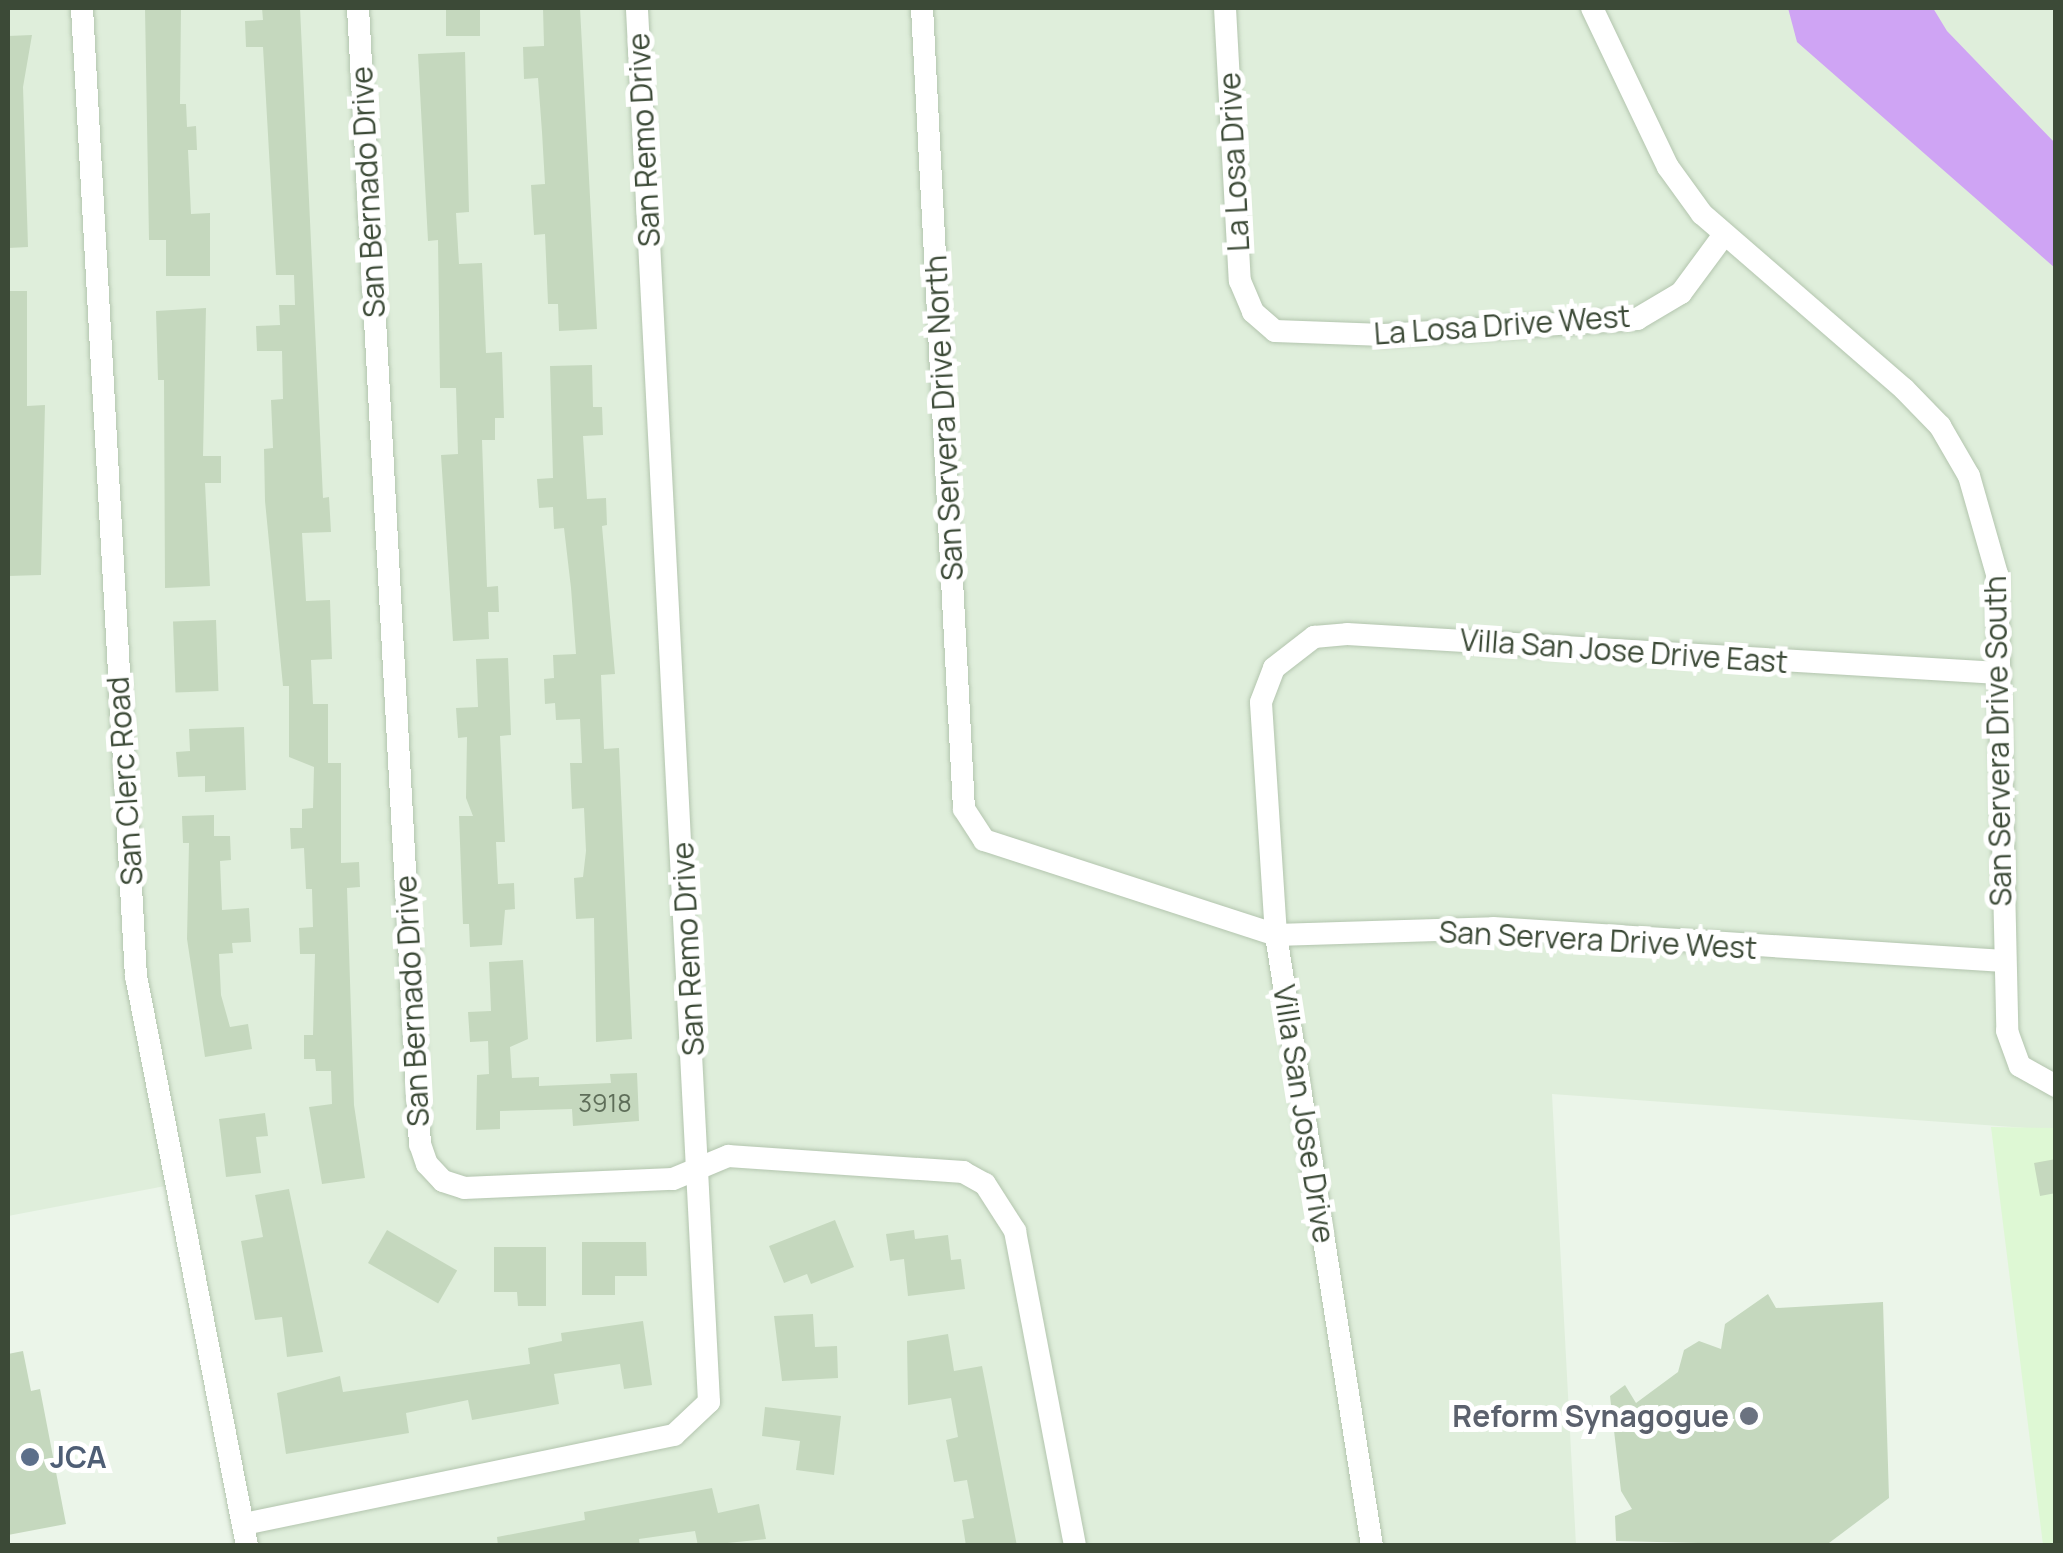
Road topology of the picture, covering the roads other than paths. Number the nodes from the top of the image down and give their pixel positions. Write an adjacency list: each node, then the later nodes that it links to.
1 (82, 8): 16 (street, San Clerc Road)
2 (358, 8): 15 (street, San Bernado Drive)
3 (637, 8): 15 (street, San Remo Drive)
4 (922, 8): 11 (street, San Servera Drive North)
5 (1226, 8): 8 (street, La Losa Drive)
6 (1592, 8): 7 (street, San Servera Drive South)
7 (1723, 236): 8 (street, La Losa Drive West); 9 (street, San Servera Drive South)
8 (1254, 312)
9 (1999, 673): 10 (street, Villa San Jose Drive East); 13 (street, San Servera Drive South)
10 (1267, 680): 12 (street, Villa San Jose Drive)
11 (972, 828): 12 (street, San Servera Drive West)
12 (1276, 935): 13 (street, San Servera Drive West); 18 (street, Villa San Jose Drive)
13 (2004, 961): 14 (street, San Servera Drive South)
14 (2056, 1086)
15 (700, 1167): 16 (street, San Remo Drive); 17 (street, San Bernado Drive)
16 (246, 1535)
17 (1074, 1546)
18 (1372, 1546)

